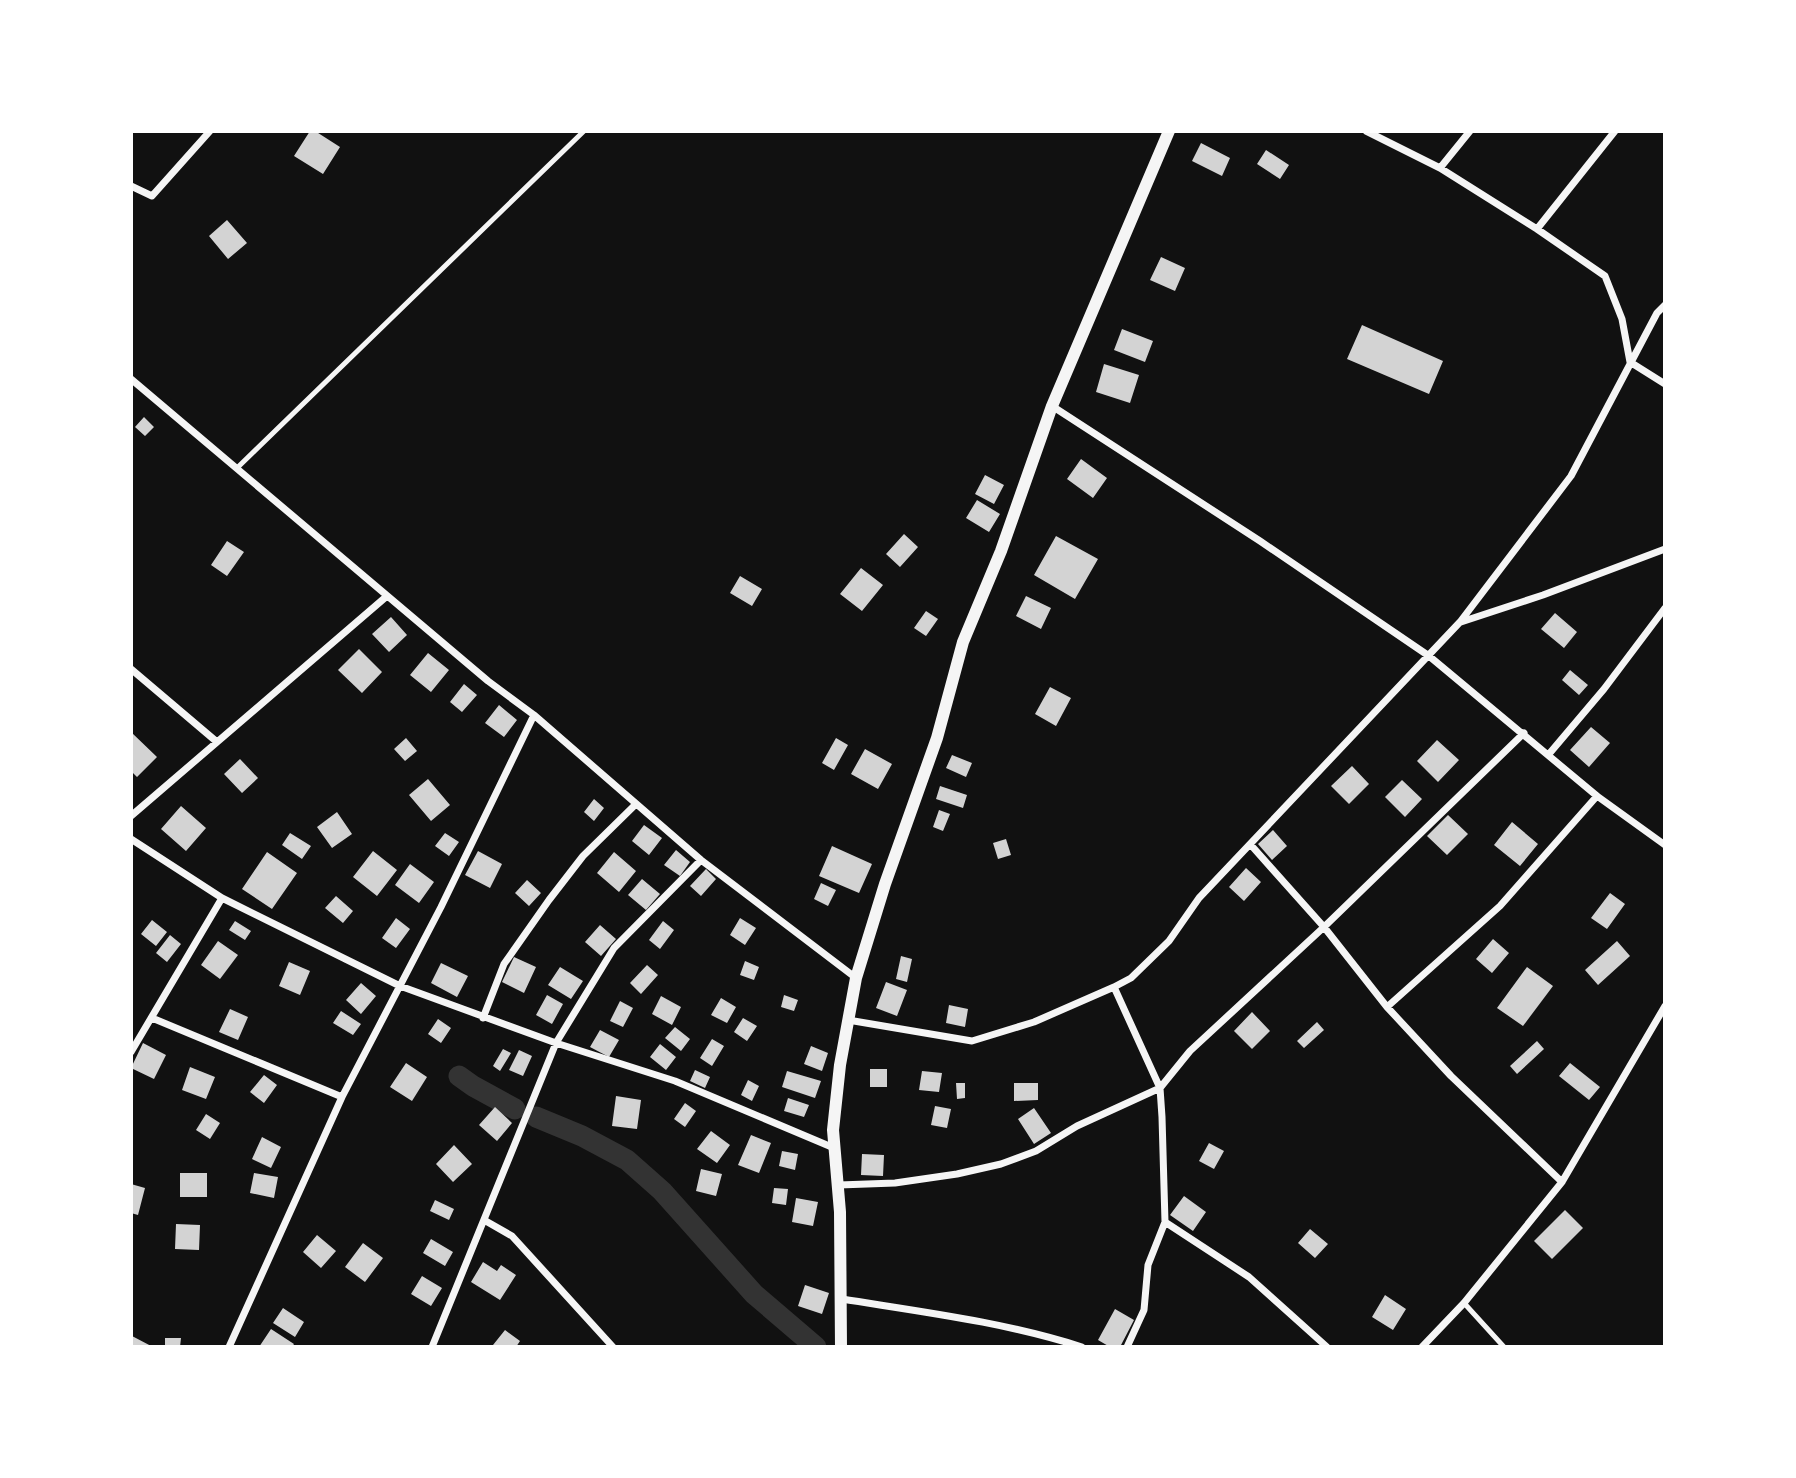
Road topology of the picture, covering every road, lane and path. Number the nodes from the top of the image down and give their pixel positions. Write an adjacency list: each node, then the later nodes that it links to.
1 (210, 131): 8 (street)
2 (584, 131): 15 (lane)
3 (1168, 131): 14 (street)
4 (1366, 131): 7 (street)
5 (1470, 131): 7 (street)
6 (1615, 131): 9 (street)
7 (1440, 168): 9 (street)
8 (131, 186)
9 (1537, 229): 11 (street)
10 (1665, 305): 11 (street)
11 (1630, 362): 13 (street); 19 (street)
12 (131, 379): 15 (street)
13 (1665, 384)
14 (1052, 406): 20 (street); 35 (street)
15 (237, 468): 17 (street)
16 (1665, 549): 19 (street)
17 (387, 596): 22 (street); 24 (street)
18 (1665, 608): 25 (street)
19 (1460, 622): 20 (street)
20 (1429, 656): 23 (street); 30 (street)
21 (131, 669): 24 (street)
22 (534, 715): 27 (street); 36 (street)
23 (1524, 733): 25 (street); 34 (street)
24 (217, 742): 28 (street)
25 (1549, 754): 26 (street)
26 (1597, 796): 31 (street); 39 (street)
27 (636, 803): 32 (street); 40 (street)
28 (131, 816)
29 (131, 839): 33 (street)
30 (1250, 844): 34 (street); 37 (street)
31 (1665, 845)
32 (701, 860): 35 (street); 43 (street)
33 (222, 898): 36 (street); 41 (street)
34 (1324, 928): 39 (street); 45 (street)
35 (856, 978): 42 (street)
36 (400, 986): 40 (street); 46 (street)
37 (1114, 987): 42 (street); 45 (street)
38 (1665, 1006): 48 (street)
39 (1387, 1007): 48 (street)
40 (483, 1017): 43 (street)
41 (152, 1018): 44 (street); 46 (street)
42 (848, 1020): 47 (street)
43 (556, 1043): 47 (street); 50 (street)
44 (131, 1052)
45 (1160, 1088): 49 (street); 51 (street)
46 (342, 1097): 54 (street)
47 (834, 1148): 49 (street)
48 (1562, 1182): 53 (street)
49 (839, 1185): 52 (street)
50 (484, 1220): 55 (street); 56 (street)
51 (1165, 1222): 59 (street); 60 (street)
52 (842, 1299): 57 (street); 58 (street)
53 (1464, 1303): 61 (street); 62 (lane)
54 (229, 1347)
55 (432, 1347)
56 (613, 1347)
57 (841, 1347)
58 (1082, 1347)
59 (1127, 1347)
60 (1327, 1347)
61 (1422, 1347)
62 (1504, 1347)

